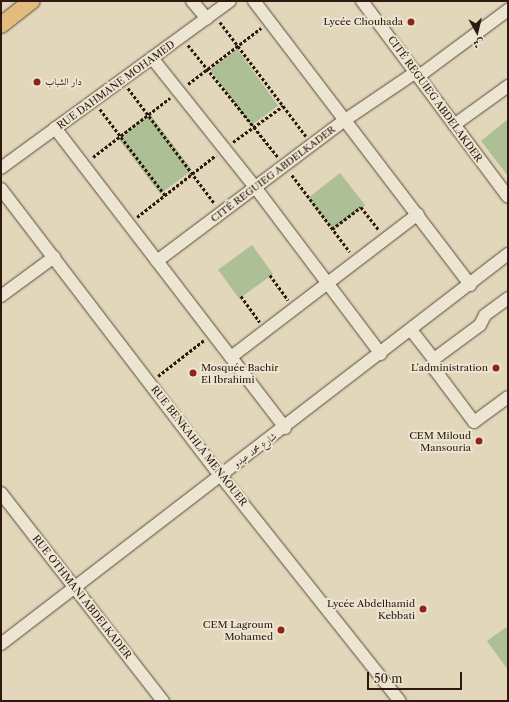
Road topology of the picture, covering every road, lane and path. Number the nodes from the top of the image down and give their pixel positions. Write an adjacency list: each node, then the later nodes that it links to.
1 (32, 1): 8 (main road)
2 (192, 1): 7 (street)
3 (230, 1): 7 (street, RUE DAHMANE MOHAMED)
4 (254, 1): 16 (street, CITÉ REGUIEG ABDELKADER)
5 (362, 1): 11 (street, CITÉ REGUIEG ABDELAKDER)
6 (508, 10): 11 (street)
7 (210, 16): 9 (street, RUE DAHMANE MOHAMED); 15 (path)
8 (1, 25)
9 (181, 36): 10 (street, RUE DAHMANE MOHAMED); 18 (path)
10 (152, 58): 12 (street, RUE DAHMANE MOHAMED); 21 (street)
11 (418, 74): 16 (street); 17 (street, CITÉ REGUIEG ABDELAKDER)
12 (122, 80): 14 (street, RUE DAHMANE MOHAMED); 24 (path)
13 (508, 86): 17 (street)
14 (93, 101): 19 (street, RUE DAHMANE MOHAMED); 28 (path)
15 (283, 106): 18 (path); 20 (path)
16 (345, 120): 20 (street, CITÉ REGUIEG ABDELKADER); 30 (street)
17 (454, 125): 27 (street, CITÉ REGUIEG ABDELAKDER)
18 (254, 127): 21 (path); 22 (path)
19 (56, 128): 23 (street, RUE DAHMANE MOHAMED); 31 (street)
20 (312, 144): 22 (street, CITÉ REGUIEG ABDELKADER)
21 (224, 148): 24 (path); 25 (street)
22 (284, 165): 25 (street, CITÉ REGUIEG ABDELKADER); 32 (path)
23 (1, 168)
24 (192, 173): 28 (path); 29 (path)
25 (255, 187): 29 (street, CITÉ REGUIEG ABDELKADER); 39 (street)
26 (1, 189): 35 (street, RUE BENKAHLA MENAOUER)
27 (506, 191)
28 (164, 195): 31 (path)
29 (222, 212): 36 (street, CITÉ REGUIEG ABDELKADER)
30 (418, 214): 33 (street); 40 (street)
31 (129, 224): 36 (street)
32 (332, 228): 33 (path); 37 (path)
33 (386, 239): 37 (street)
34 (508, 254): 40 (street, شارع محمد عبدو)
35 (54, 257): 41 (street); 51 (street, RUE BENKAHLA MENAOUER)
36 (157, 261): 47 (street)
37 (357, 261): 39 (street)
38 (270, 275): 44 (path)
39 (328, 283): 44 (street); 48 (street)
40 (470, 285): 45 (street, شارع محمد عبدو)
41 (1, 296)
42 (241, 296): 46 (path)
43 (508, 298): 50 (street)
44 (295, 308): 46 (street)
45 (411, 330): 48 (street, شارع محمد عبدو); 50 (street)
46 (266, 331): 49 (street)
47 (212, 333): 49 (street); 51 (path)
48 (381, 354): 53 (street, شارع محمد عبدو)
49 (231, 358): 53 (street)
50 (434, 359): 52 (street)
51 (150, 383): 54 (street, RUE BENKAHLA MENAOUER)
52 (508, 397)
53 (285, 428): 54 (street, شارع محمد عبدو)
54 (220, 475): 56 (street, شارع محمد عبدو); 59 (street, RUE BENKAHLA MENAOUER)
55 (1, 494): 56 (street, RUE OTHMANI ABDELKADER)
56 (73, 587): 57 (street, شارع محمد عبدو); 58 (street, RUE OTHMANI ABDELKADER)
57 (1, 644)
58 (163, 701)
59 (400, 701)

